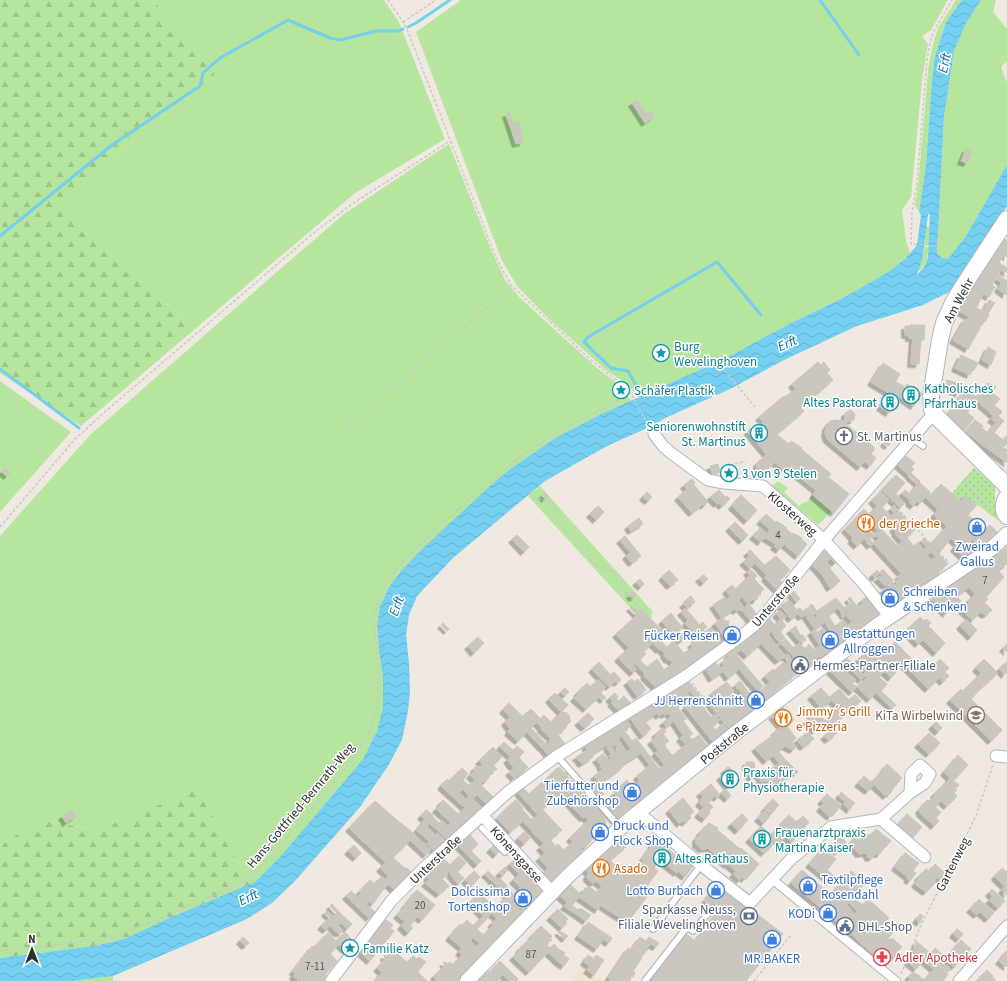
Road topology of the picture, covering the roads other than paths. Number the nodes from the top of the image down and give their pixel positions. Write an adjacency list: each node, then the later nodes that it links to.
1 (1007, 219): 2 (main road, Am Wehr)
2 (934, 413): 4 (street, Unterstraße); 6 (main road)
3 (654, 434): 10 (street, Klosterweg)
4 (912, 437): 5 (lane); 10 (street, Unterstraße)
5 (923, 446)
6 (1007, 486)
7 (1007, 497): 8 (main road)
8 (1007, 516)
9 (1007, 534): 11 (street, Poststraße)
10 (824, 540): 11 (street, Klosterweg); 12 (street, Unterstraße)
11 (890, 617): 16 (street, Poststraße)
12 (557, 756): 17 (street, Unterstraße); 19 (lane)
13 (996, 756): 14 (street)
14 (1007, 757)
15 (910, 793): 18 (street)
16 (638, 812): 19 (street, Poststraße); 23 (street)
17 (482, 815): 21 (street, Könensgasse); 30 (street, Unterstraße)
18 (881, 818): 22 (street); 24 (street)
19 (620, 827): 25 (street, Poststraße)
20 (482, 828): 21 (lane)
21 (511, 847): 25 (street, Könensgasse)
22 (925, 857)
23 (701, 865): 24 (street); 28 (lane)
24 (772, 879): 29 (street)
25 (552, 892): 31 (street, Poststraße)
26 (713, 908): 32 (lane)
27 (1007, 926): 33 (street)
28 (653, 929)
29 (899, 978)
30 (331, 981)
31 (467, 981)
32 (645, 981)
33 (959, 981)

